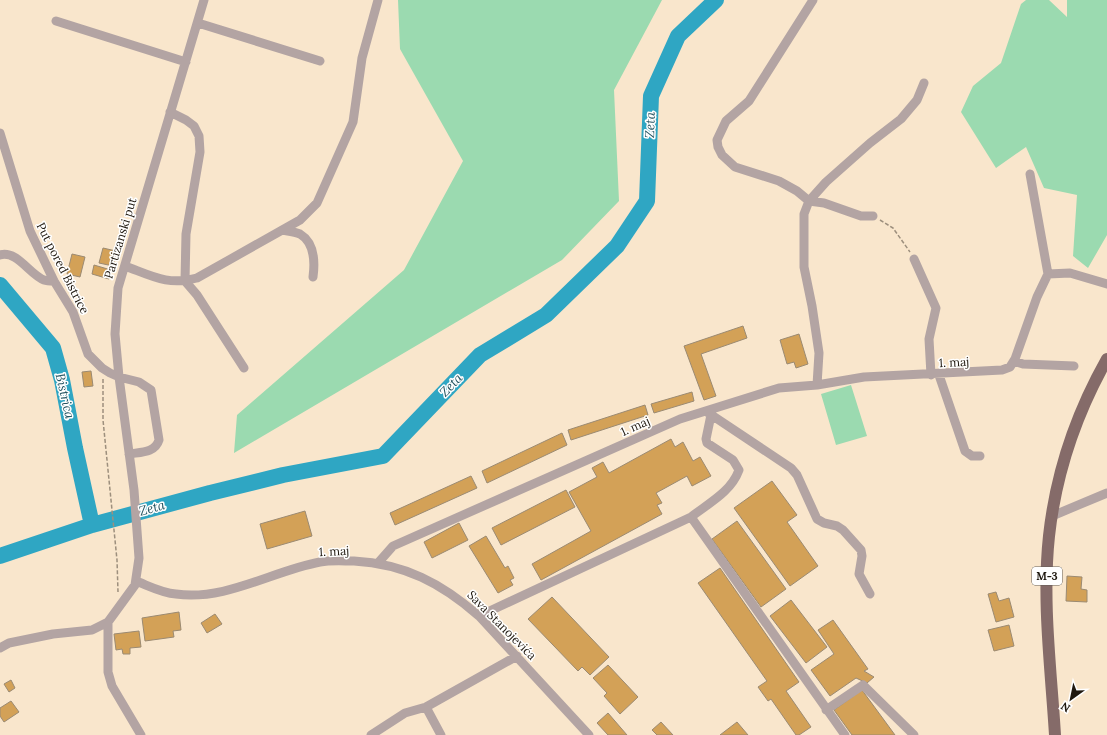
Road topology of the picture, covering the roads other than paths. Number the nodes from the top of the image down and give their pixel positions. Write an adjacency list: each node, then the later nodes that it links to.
1 (204, 0): 5 (street, Partizanski put)
2 (378, 0): 14 (street)
3 (813, 0): 12 (street)
4 (56, 21): 7 (street)
5 (198, 23): 6 (street); 7 (street, Partizanski put)
6 (320, 61)
7 (186, 62): 9 (street, Partizanski put)
8 (924, 83): 12 (street)
9 (170, 112): 17 (street, Partizanski put); 21 (street)
10 (0, 133): 20 (street, Put pored Bistrice)
11 (1030, 174): 18 (street)
12 (809, 201): 13 (street); 29 (street)
13 (873, 216)
14 (282, 230): 19 (street); 21 (street)
15 (0, 255): 20 (street)
16 (914, 258): 27 (street)
17 (125, 266): 21 (street); 28 (street, Partizanski put)
18 (1048, 274): 22 (street); 24 (street)
19 (313, 277)
20 (54, 281): 28 (street, Put pored Bistrice)
21 (185, 281): 26 (street)
22 (1107, 284)
23 (1107, 359): 34 (main road, M-3)
24 (1014, 361): 25 (street); 27 (street, 1. maj)
25 (1074, 366)
26 (244, 368)
27 (935, 375): 29 (street, 1. maj); 32 (street)
28 (119, 377): 31 (street, Partizanski put); 31 (street, Put pored Bistrice)
29 (817, 385): 30 (street, 1. maj)
30 (709, 413): 35 (street); 36 (street, 1. maj); 38 (street)
31 (129, 454): 37 (street, Partizanski put)
32 (980, 456)
33 (1107, 493): 34 (street)
34 (1052, 516): 52 (main road, M-3)
35 (691, 517): 39 (street); 44 (street)
36 (378, 562): 37 (street, 1. maj); 39 (street, Sava Stanojevića)
37 (136, 581): 40 (street)
38 (870, 594)
39 (479, 616): 42 (street, Sava Stanojevića)
40 (108, 622): 41 (street); 46 (street)
41 (0, 648)
42 (517, 656): 43 (street); 45 (street, Sava Stanojevića)
43 (426, 707): 47 (street); 48 (street)
44 (826, 710): 50 (street); 51 (street)
45 (586, 732): 49 (street)
46 (142, 735)
47 (371, 735)
48 (441, 735)
49 (576, 735)
50 (845, 735)
51 (914, 735)
52 (1054, 735)

